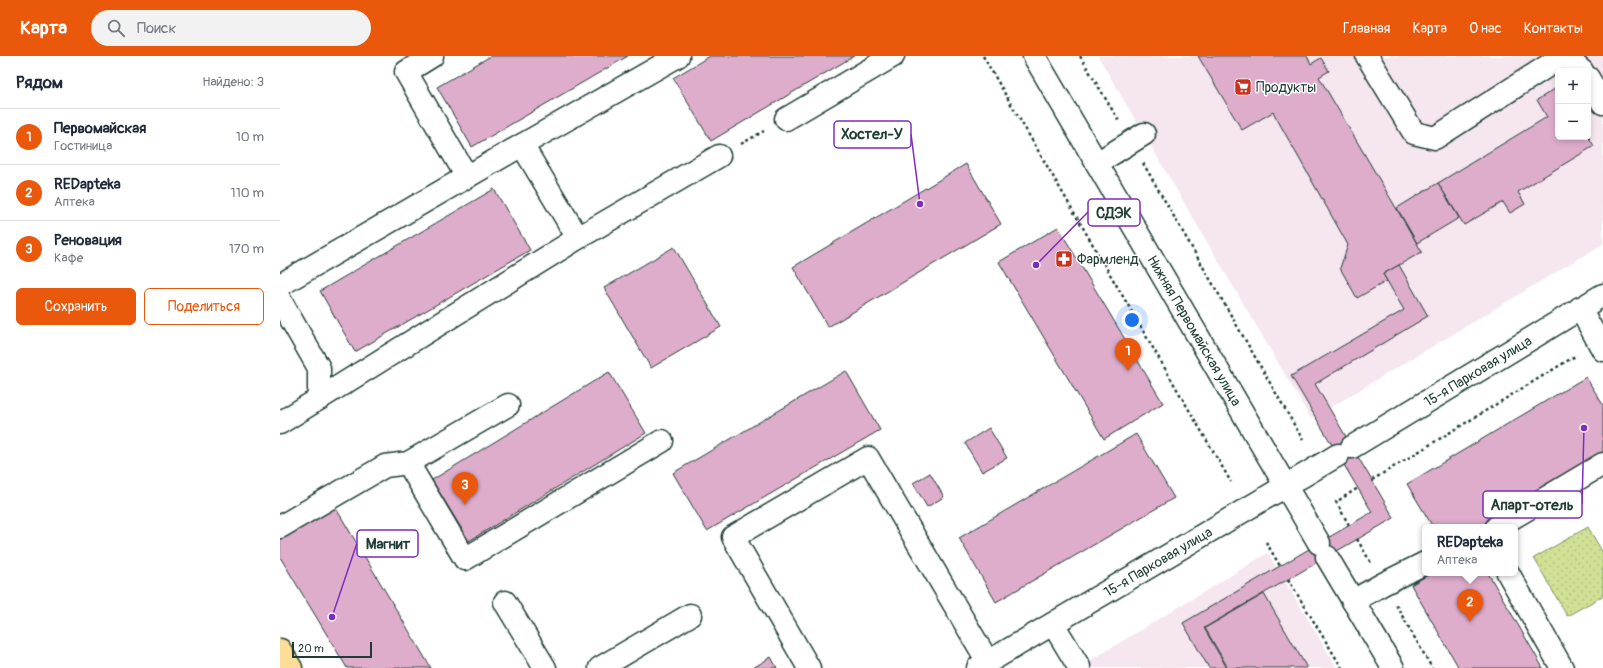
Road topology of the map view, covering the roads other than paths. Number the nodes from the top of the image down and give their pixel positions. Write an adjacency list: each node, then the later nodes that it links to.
1 (432, 56): 14 (street)
2 (677, 56): 11 (street)
3 (893, 56): 9 (street)
4 (1034, 56): 13 (street, Нижняя Первомайская улица)
5 (1367, 56): 6 (street)
6 (1578, 68)
7 (1591, 83): 8 (street)
8 (1603, 103)
9 (786, 119)
10 (1138, 138): 13 (street)
11 (522, 144): 14 (street); 15 (street)
12 (719, 156): 15 (street)
13 (1097, 163): 27 (street, Нижняя Первомайская улица)
14 (467, 178): 16 (street)
15 (578, 238): 21 (street)
16 (280, 285)
17 (1603, 295): 19 (street, 15-я Парковая улица)
18 (280, 300): 21 (street)
19 (1580, 308): 20 (street); 27 (street, 15-я Парковая улица)
20 (1601, 346)
21 (320, 399): 23 (street)
22 (508, 405): 25 (street)
23 (280, 423)
24 (662, 441): 25 (street)
25 (408, 463): 29 (street)
26 (1603, 464): 28 (street)
27 (1286, 487): 32 (street, Нижняя Первомайская улица); 35 (street, 15-я Парковая улица)
28 (1501, 524)
29 (280, 527)
30 (1422, 564): 32 (street)
31 (1510, 576): 44 (street)
32 (1353, 601): 43 (street, Нижняя Первомайская улица)
33 (505, 602): 40 (street)
34 (690, 615): 41 (street)
35 (1053, 624): 37 (street, 15-я Парковая улица); 38 (street)
36 (280, 650): 39 (main road)
37 (983, 665): 42 (street)
38 (1080, 667)
39 (291, 668)
40 (545, 668)
41 (600, 668)
42 (809, 668)
43 (1393, 668)
44 (1562, 668)

